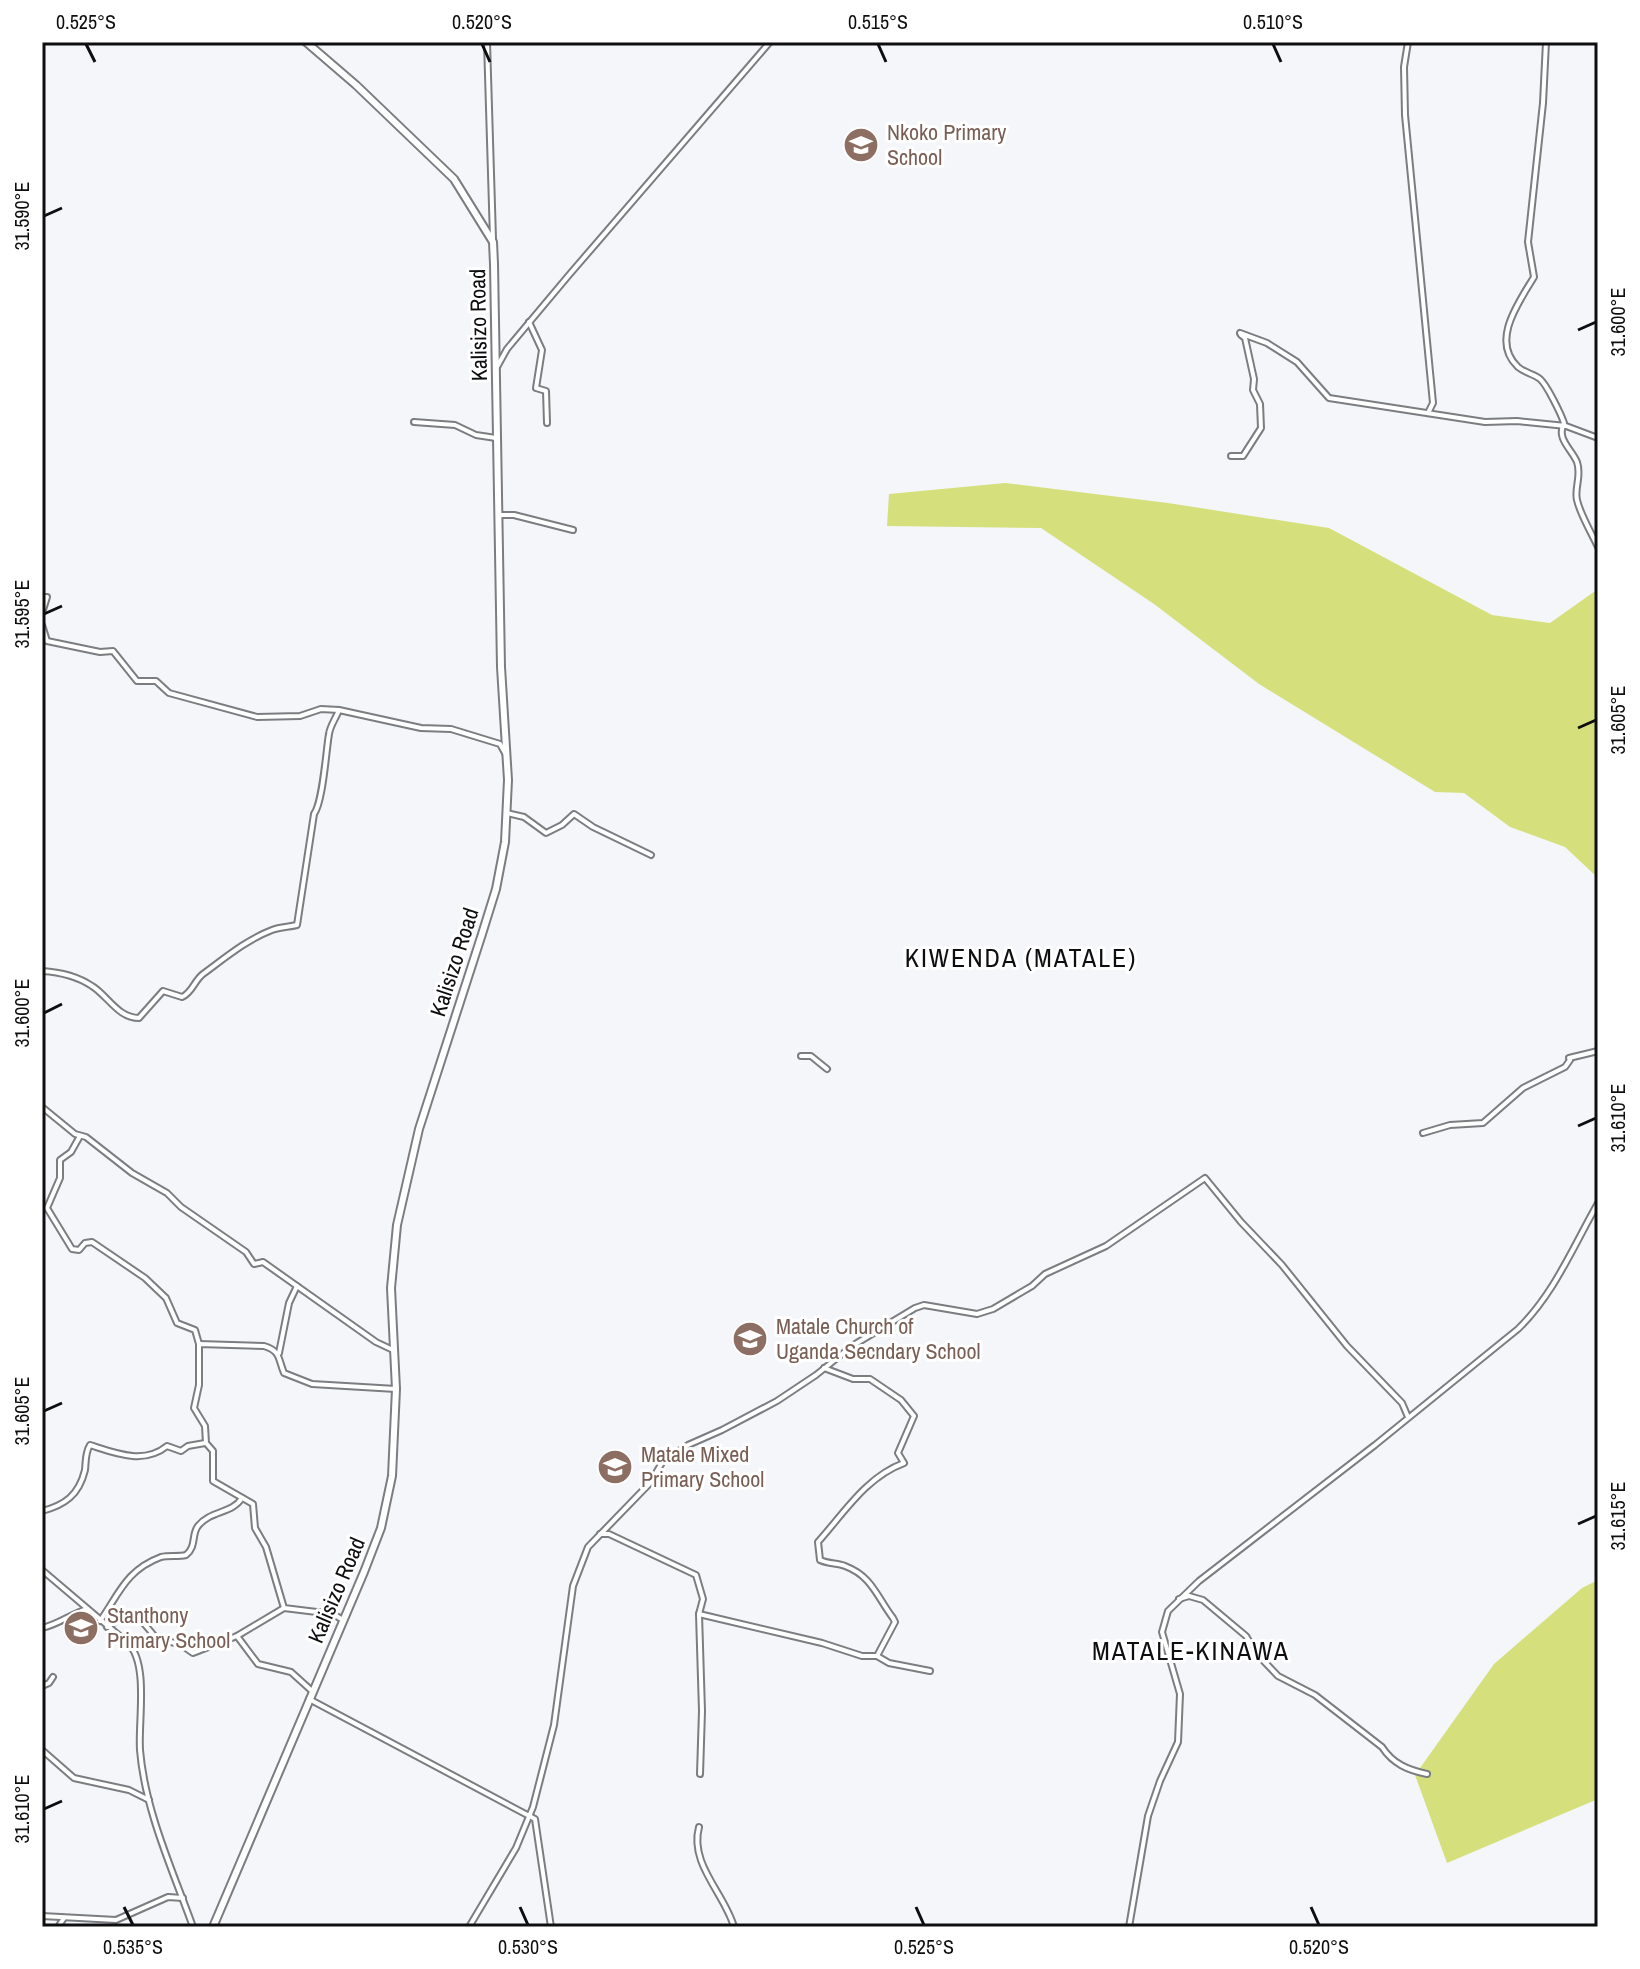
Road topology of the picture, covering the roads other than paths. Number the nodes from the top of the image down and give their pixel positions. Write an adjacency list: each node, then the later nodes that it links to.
1 (306, 42): 6 (street, Kalisizo Road)
2 (487, 42): 6 (street)
3 (770, 42): 7 (street)
4 (1408, 42): 11 (street)
5 (1546, 42): 14 (street)
6 (493, 242): 9 (street, Kalisizo Road)
7 (529, 322): 8 (street); 13 (street)
8 (507, 349): 9 (street); 10 (street)
9 (497, 350): 10 (street, Kalisizo Road)
10 (497, 367): 15 (street, Kalisizo Road)
11 (1428, 414): 14 (street); 17 (street)
12 (414, 422): 15 (street)
13 (547, 423)
14 (1561, 427): 16 (street); 20 (street)
15 (498, 438): 18 (street, Kalisizo Road)
16 (1598, 438)
17 (1231, 456)
18 (500, 515): 19 (street); 25 (street, Kalisizo Road)
19 (573, 530)
20 (1598, 547)
21 (42, 597): 22 (street)
22 (42, 613)
23 (42, 625): 24 (street)
24 (339, 710): 25 (street); 28 (street)
25 (507, 759): 26 (street, Kalisizo Road)
26 (507, 813): 27 (street); 38 (street, Kalisizo Road)
27 (651, 855)
28 (42, 971)
29 (1598, 1051): 33 (street)
30 (801, 1056): 31 (street)
31 (827, 1069)
32 (42, 1107): 34 (street)
33 (1423, 1133)
34 (80, 1136): 36 (street); 37 (street)
35 (1598, 1203): 42 (street)
36 (297, 1286): 38 (street); 39 (street)
37 (199, 1344): 39 (street); 43 (street)
38 (393, 1350): 41 (street, Kalisizo Road)
39 (279, 1354): 41 (street)
40 (824, 1368): 42 (street); 46 (street); 57 (street)
41 (396, 1389): 53 (street, Kalisizo Road)
42 (1408, 1417): 48 (street)
43 (206, 1443): 44 (street); 45 (street)
44 (242, 1498): 49 (street); 52 (street)
45 (42, 1511)
46 (600, 1534): 51 (street); 66 (street)
47 (42, 1570): 50 (street)
48 (1177, 1600): 64 (street); 77 (street)
49 (284, 1608): 53 (street); 56 (street)
50 (87, 1609): 52 (street); 55 (street)
51 (699, 1614): 57 (street); 63 (street)
52 (100, 1621): 54 (street)
53 (344, 1621): 61 (street, Kalisizo Road)
54 (107, 1627): 56 (street); 65 (street)
55 (42, 1628)
56 (237, 1636): 61 (street)
57 (877, 1656): 58 (street)
58 (930, 1671)
59 (53, 1677): 60 (street)
60 (42, 1686)
61 (311, 1695): 66 (street); 73 (street, Kalisizo Road)
62 (42, 1750): 65 (street)
63 (700, 1774)
64 (1427, 1774)
65 (150, 1800): 68 (street)
66 (529, 1816): 74 (street); 75 (street)
67 (699, 1827): 76 (street)
68 (183, 1898): 70 (street); 72 (street)
69 (42, 1916): 70 (street)
70 (64, 1918): 71 (street)
71 (58, 1927)
72 (193, 1927)
73 (213, 1927)
74 (469, 1927)
75 (551, 1927)
76 (734, 1927)
77 (1129, 1927)

